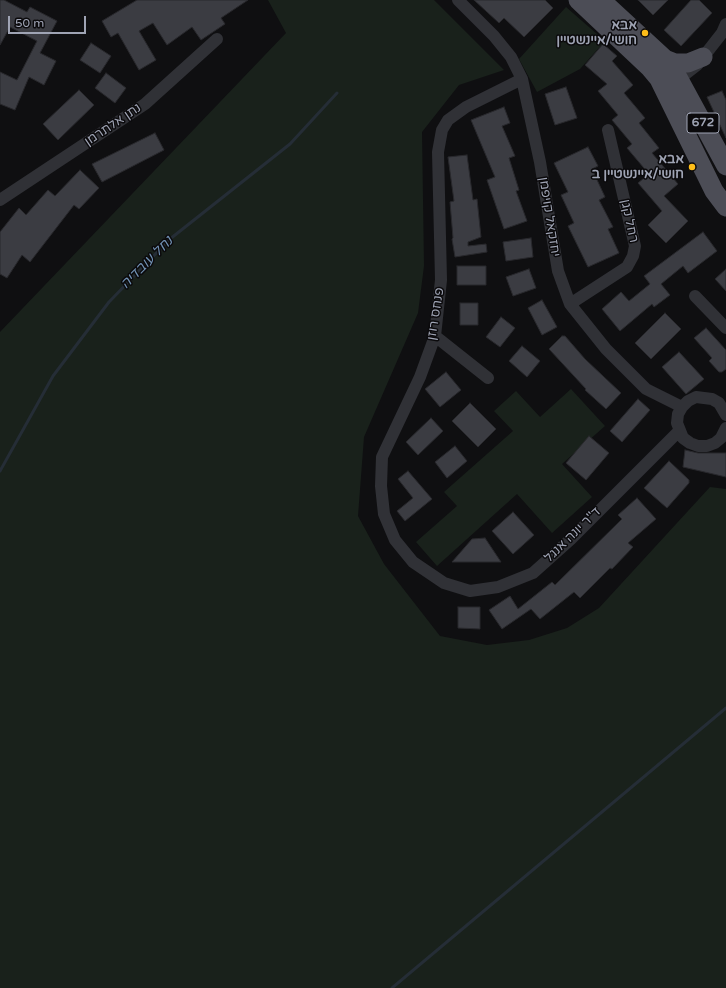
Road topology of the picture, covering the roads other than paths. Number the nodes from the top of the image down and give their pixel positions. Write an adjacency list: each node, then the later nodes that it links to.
1 (458, 0): 8 (street, יחזקאל קויפמן)
2 (578, 0): 9 (main road, 672)
3 (601, 0): 7 (main road, 672)
4 (724, 29): 6 (street)
5 (217, 40): 12 (street, נתן אלתרמן)
6 (703, 57): 7 (main road); 9 (street)
7 (665, 58): 9 (main road, 672)
8 (522, 79): 15 (street, יחזקאל קויפמן); 17 (street, פנחס רוזן)
9 (673, 85): 11 (main road, 672); 13 (main road, 672)
10 (608, 130): 15 (street, רחל קגן)
11 (726, 166)
12 (0, 200)
13 (726, 207)
14 (695, 296): 16 (street)
15 (570, 304): 20 (street, יחזקאל קויפמן)
16 (726, 328)
17 (435, 336): 18 (street); 24 (street, פנחס רוזן)
18 (488, 378)
19 (723, 400): 20 (street); 21 (street)
20 (682, 407): 23 (street)
21 (726, 415)
22 (726, 430): 23 (street)
23 (679, 431): 24 (street, ד''ר יונה אנגל)
24 (444, 582)

